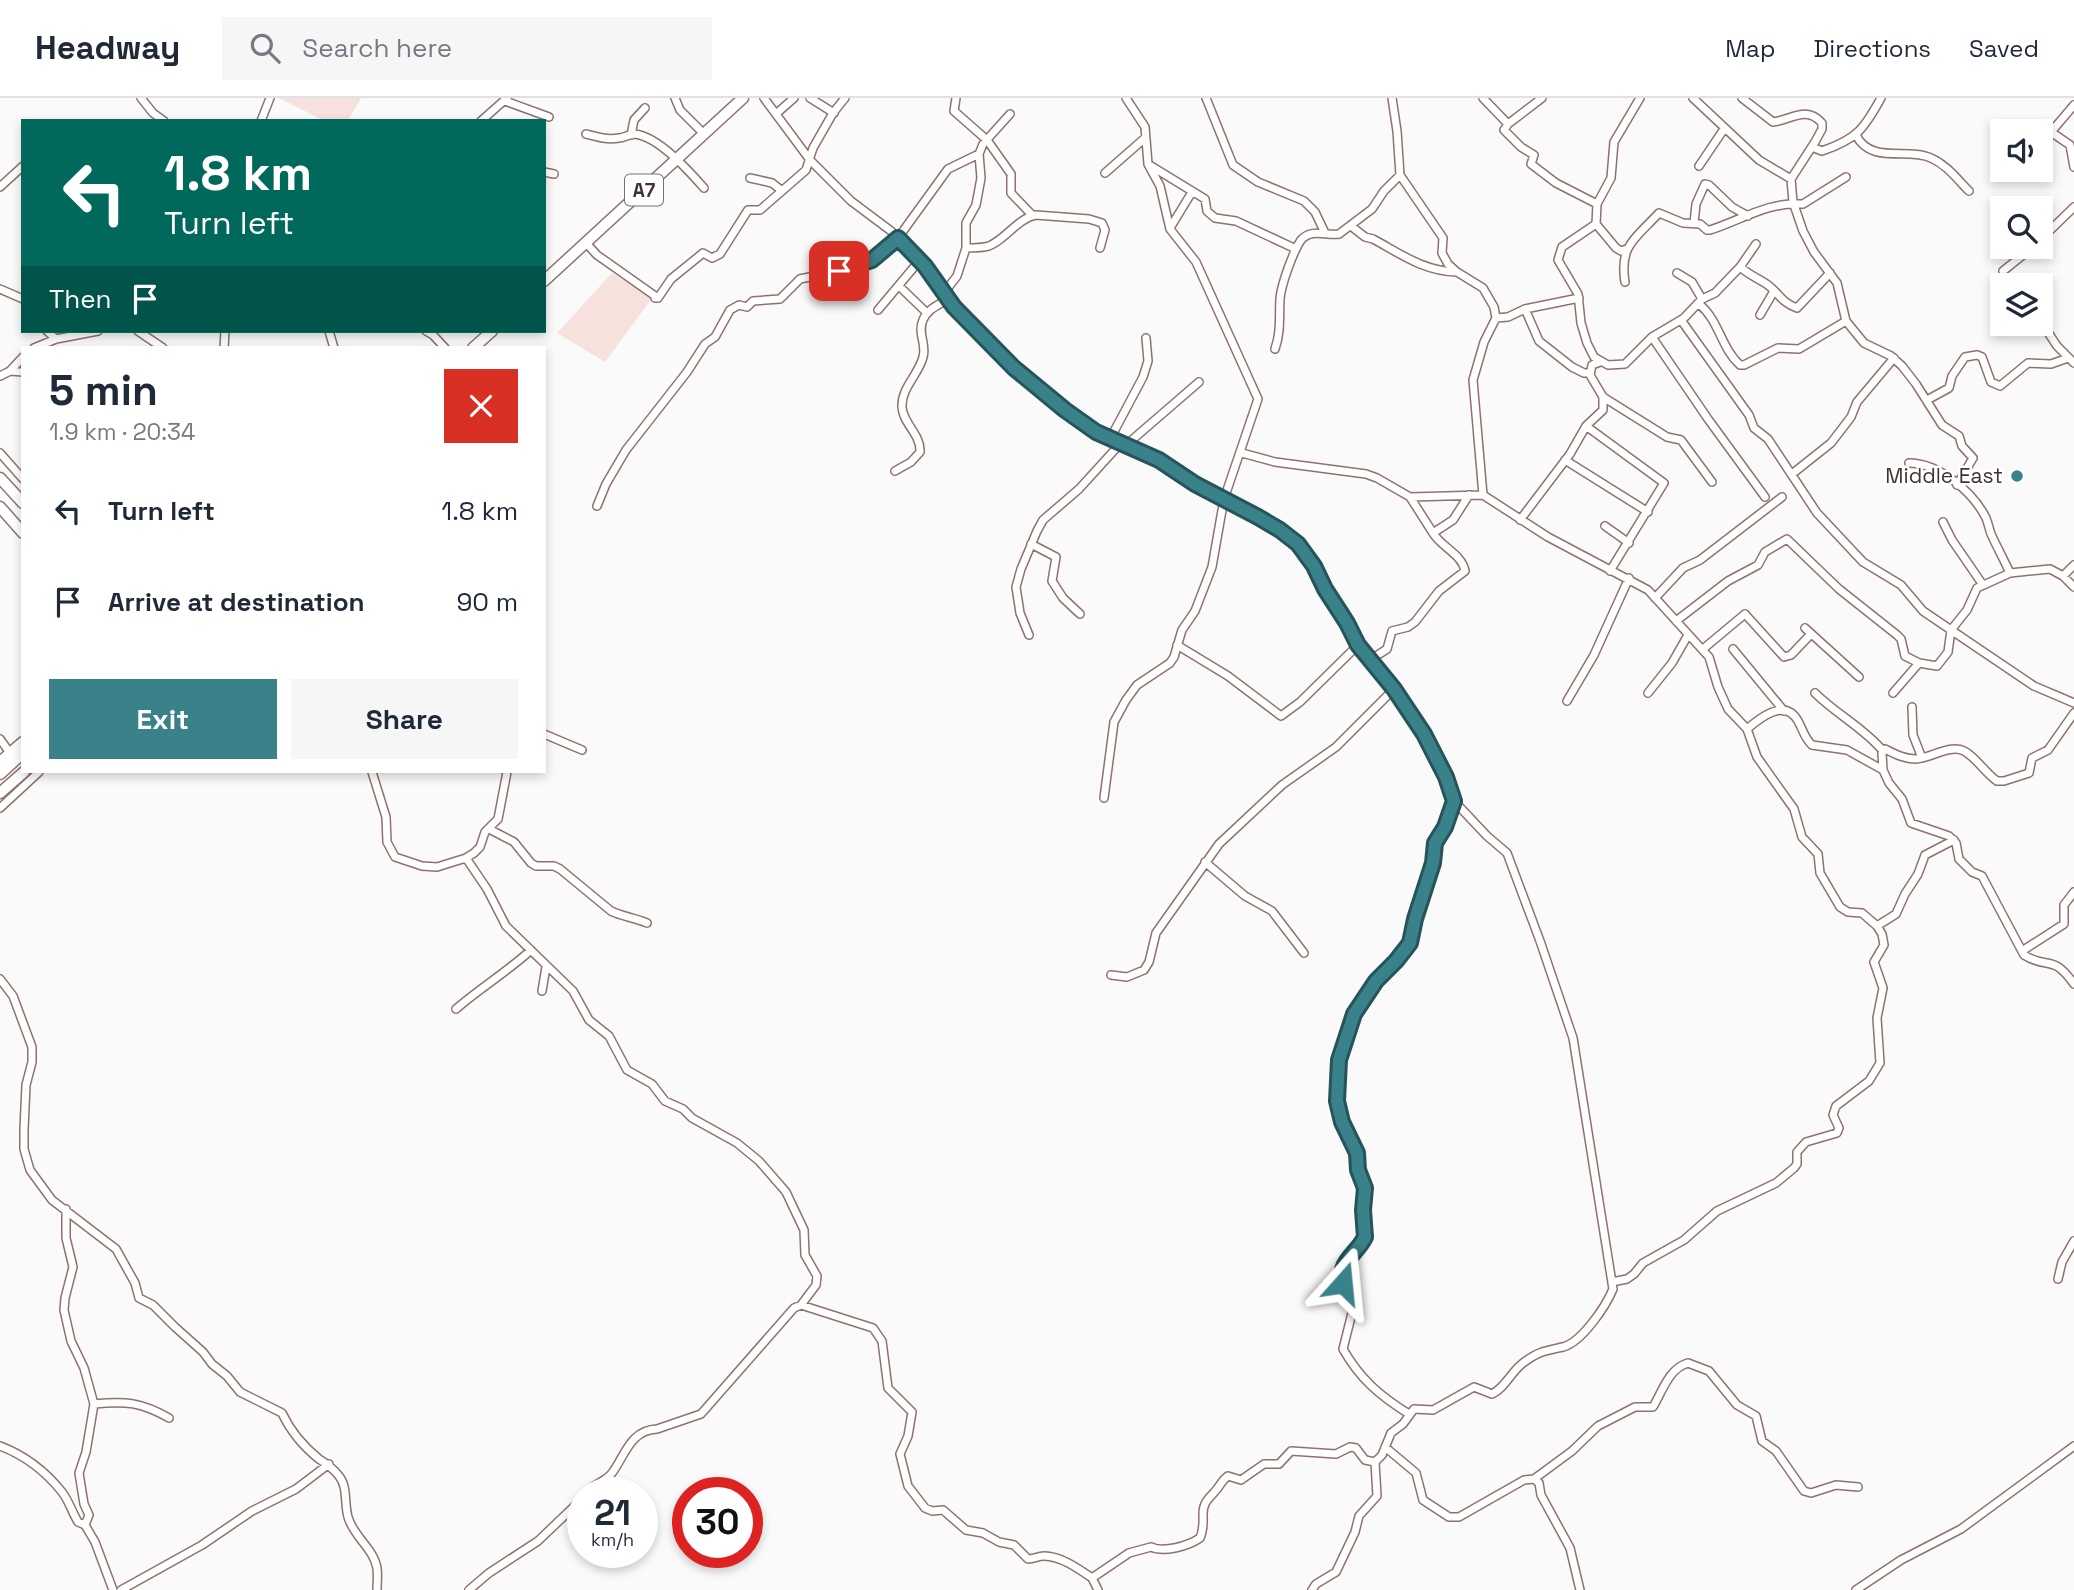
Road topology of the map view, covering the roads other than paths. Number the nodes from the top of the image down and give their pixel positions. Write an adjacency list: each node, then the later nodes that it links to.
1 (141, 98): 26 (street)
2 (270, 98): 27 (street)
3 (675, 98): 34 (street)
4 (764, 98): 23 (street)
5 (794, 98): 23 (street)
6 (810, 98): 22 (street)
7 (845, 98): 22 (street)
8 (956, 98): 38 (street)
9 (1126, 98): 37 (street)
10 (1206, 98): 69 (street)
11 (1392, 98): 50 (street)
12 (1483, 98): 29 (street)
13 (1542, 98): 29 (street)
14 (1640, 98): 60 (street)
15 (1693, 98): 30 (street)
16 (1742, 98): 39 (street)
17 (1881, 98): 36 (street)
18 (506, 99): 25 (street); 28 (street)
19 (739, 99): 34 (highway, A7)
20 (2074, 105): 31 (street)
21 (645, 108): 35 (street)
22 (834, 113): 42 (street)
23 (776, 114): 42 (street)
24 (1010, 114): 38 (street)
25 (549, 117)
26 (161, 119)
27 (262, 119)
28 (483, 119)
29 (1508, 124): 60 (street)
30 (1724, 129): 44 (street); 53 (street)
31 (2053, 130)
32 (2053, 133): 45 (street)
33 (586, 134): 35 (street)
34 (704, 134): 41 (highway, A7)
35 (631, 135): 41 (street)
36 (1856, 135): 39 (street); 57 (street)
37 (1145, 138): 43 (street); 48 (street)
38 (987, 140): 40 (street); 62 (street)
39 (1812, 147): 53 (street)
40 (979, 154): 70 (street); 73 (street)
41 (678, 159): 55 (street); 71 (highway, A7)
42 (810, 160): 56 (street); 70 (street)
43 (1148, 164): 58 (street); 68 (street)
44 (1699, 166)
45 (2074, 167)
46 (21, 168): 54 (street)
47 (546, 172): 49 (street)
48 (1105, 173)
49 (554, 174)
50 (1400, 175): 66 (street); 81 (street)
51 (1846, 177): 59 (street)
52 (750, 178): 56 (street)
53 (1791, 179): 59 (street)
54 (0, 187)
55 (704, 188)
56 (781, 190): 71 (street)
57 (1969, 191)
58 (1192, 192): 68 (street); 75 (street)
59 (1793, 202): 63 (street); 83 (street)
60 (1597, 204): 65 (street)
61 (2074, 207): 67 (street)
62 (1032, 215): 73 (street); 74 (street)
63 (1748, 216): 64 (street); 64 (street)
64 (1694, 223): 76 (street)
65 (1596, 225): 76 (street); 91 (street)
66 (1350, 226): 69 (street); 81 (street)
67 (2053, 227)
68 (1170, 229): 128 (street)
69 (1326, 234): 75 (street)
70 (898, 238): 78 (street); 144 (street)
71 (586, 243): 84 (highway, A7)
72 (1756, 244): 79 (street)
73 (966, 248): 89 (street)
74 (1100, 248)
75 (1296, 249): 113 (street)
76 (1627, 249): 85 (street)
77 (2018, 259): 80 (street)
78 (920, 260): 86 (street); 89 (street)
79 (1740, 267): 88 (street); 92 (street)
80 (2003, 271)
81 (1457, 272): 97 (street)
82 (1677, 273): 92 (street)
83 (1829, 273): 88 (street); 99 (street)
84 (546, 279)
85 (1625, 282)
86 (899, 286): 94 (street); 95 (street)
87 (0, 289): 90 (street)
88 (1774, 292): 96 (street)
89 (946, 296): 95 (street); 125 (street)
90 (21, 298)
91 (1578, 298): 93 (street); 117 (street)
92 (1701, 302): 98 (street); 99 (street)
93 (1525, 309): 97 (street); 117 (street)
94 (878, 310)
95 (927, 313): 131 (street)
96 (1760, 315)
97 (1496, 318): 138 (street)
98 (1681, 320): 106 (street); 132 (street)
99 (1846, 321): 114 (street)
100 (49, 333): 108 (street)
101 (88, 333): 108 (street)
102 (141, 333): 110 (street)
103 (430, 333): 111 (street)
104 (490, 333): 112 (highway)
105 (2050, 336): 116 (street)
106 (1652, 337): 117 (street); 140 (street)
107 (1146, 338): 125 (street)
108 (56, 339): 109 (street)
109 (39, 346)
110 (160, 346)
111 (443, 346)
112 (477, 346)
113 (1275, 349)
114 (1894, 358): 123 (street); 132 (street)
115 (21, 359): 118 (street)
116 (2071, 361): 123 (street)
117 (1594, 364): 122 (street)
118 (10, 371): 119 (street); 120 (street)
119 (21, 372)
120 (0, 376)
121 (1199, 382): 126 (street)
122 (1604, 397): 124 (street); 135 (street)
123 (1927, 400): 136 (street)
124 (1586, 426): 129 (street); 146 (street)
125 (1110, 439): 126 (street)
126 (1122, 445): 142 (street); 153 (street)
127 (0, 453): 133 (street)
128 (1242, 453): 139 (street); 142 (street)
129 (1565, 460): 146 (street); 147 (street)
130 (1909, 463): 136 (street)
131 (895, 471)
132 (1792, 474): 164 (street)
133 (21, 477)
134 (0, 478): 143 (highway)
135 (1712, 482)
136 (1957, 485): 156 (street)
137 (1469, 495): 138 (street); 139 (street); 151 (street)
138 (1483, 495): 147 (street)
139 (1410, 497): 151 (street)
140 (1765, 497)
141 (1782, 497): 161 (street)
142 (1224, 499): 167 (street); 168 (street)
143 (21, 501)
144 (597, 506)
145 (0, 507): 150 (highway)
146 (1647, 512): 152 (street)
147 (1520, 520): 155 (street)
148 (1943, 522): 159 (street)
149 (1605, 527): 152 (street)
150 (21, 531)
151 (1433, 533): 171 (street)
152 (1629, 542): 155 (street)
153 (1031, 544): 162 (street); 165 (street)
154 (2074, 565): 157 (street)
155 (1610, 571): 158 (street)
156 (2010, 573): 157 (street); 159 (street)
157 (2063, 576): 160 (street)
158 (1629, 578): 161 (street); 178 (street)
159 (1983, 585): 164 (street)
160 (2074, 587)
161 (1655, 598): 163 (street)
162 (1080, 614)
163 (1676, 621): 166 (street); 172 (street)
164 (1951, 630): 172 (street); 179 (street)
165 (1029, 635)
166 (1688, 635): 169 (street); 175 (street)
167 (1177, 645): 168 (street); 202 (street)
168 (1358, 645): 171 (street)
169 (1703, 649): 173 (street); 183 (street)
170 (1733, 649): 181 (street)
171 (1370, 660): 174 (street)
172 (1920, 663): 177 (street)
173 (1859, 677)
174 (1394, 689): 203 (street); 208 (street)
175 (1648, 693)
176 (1815, 693): 188 (street)
177 (1893, 693)
178 (1567, 701)
179 (2074, 702)
180 (1912, 707): 191 (street)
181 (1784, 711): 183 (street); 194 (street)
182 (2074, 713): 191 (street)
183 (1747, 729): 211 (street)
184 (546, 735): 187 (street)
185 (0, 739): 189 (street)
186 (21, 744): 189 (highway)
187 (582, 750)
188 (1883, 751): 191 (street); 194 (street)
189 (10, 753): 192 (highway)
190 (21, 754): 199 (highway)
191 (1923, 758)
192 (0, 762)
193 (21, 764): 200 (highway)
194 (1883, 769): 206 (street)
195 (23, 773): 201 (highway)
196 (38, 773): 204 (street)
197 (372, 773): 207 (street)
198 (507, 773): 205 (street)
199 (0, 774)
200 (0, 782)
201 (0, 793)
202 (1104, 797)
203 (1454, 801): 224 (street); 227 (street)
204 (0, 808)
205 (489, 829): 207 (street); 210 (street)
206 (1954, 840): 211 (street); 213 (street)
207 (466, 858): 212 (street)
208 (1205, 862): 214 (street); 216 (street)
209 (2074, 892): 213 (street)
210 (647, 923)
211 (1877, 926): 224 (street)
212 (531, 950): 215 (street); 220 (street)
213 (2022, 951): 218 (street)
214 (1304, 953)
215 (546, 967): 219 (street); 225 (street)
216 (1111, 975)
217 (0, 979): 221 (street)
218 (2074, 984)
219 (542, 991)
220 (456, 1009)
221 (66, 1209): 226 (street); 233 (street)
222 (2074, 1241): 223 (street)
223 (2058, 1279)
224 (1612, 1282): 227 (street)
225 (801, 1305): 234 (street); 239 (street)
226 (94, 1404): 228 (street); 238 (street)
227 (1409, 1414): 231 (street)
228 (169, 1418)
229 (0, 1446): 238 (street)
230 (2074, 1446): 247 (street)
231 (1385, 1447): 232 (street); 235 (street)
232 (1375, 1462): 239 (street); 245 (street)
233 (329, 1464): 241 (street); 242 (street)
234 (607, 1477)
235 (1534, 1479): 236 (street); 246 (street)
236 (1858, 1487)
237 (567, 1513): 243 (street)
238 (85, 1525): 240 (street)
239 (1092, 1578): 244 (street)
240 (113, 1590)
241 (121, 1590)
242 (377, 1590)
243 (469, 1590)
244 (1098, 1590)
245 (1312, 1590)
246 (1580, 1590)
247 (1856, 1590)

